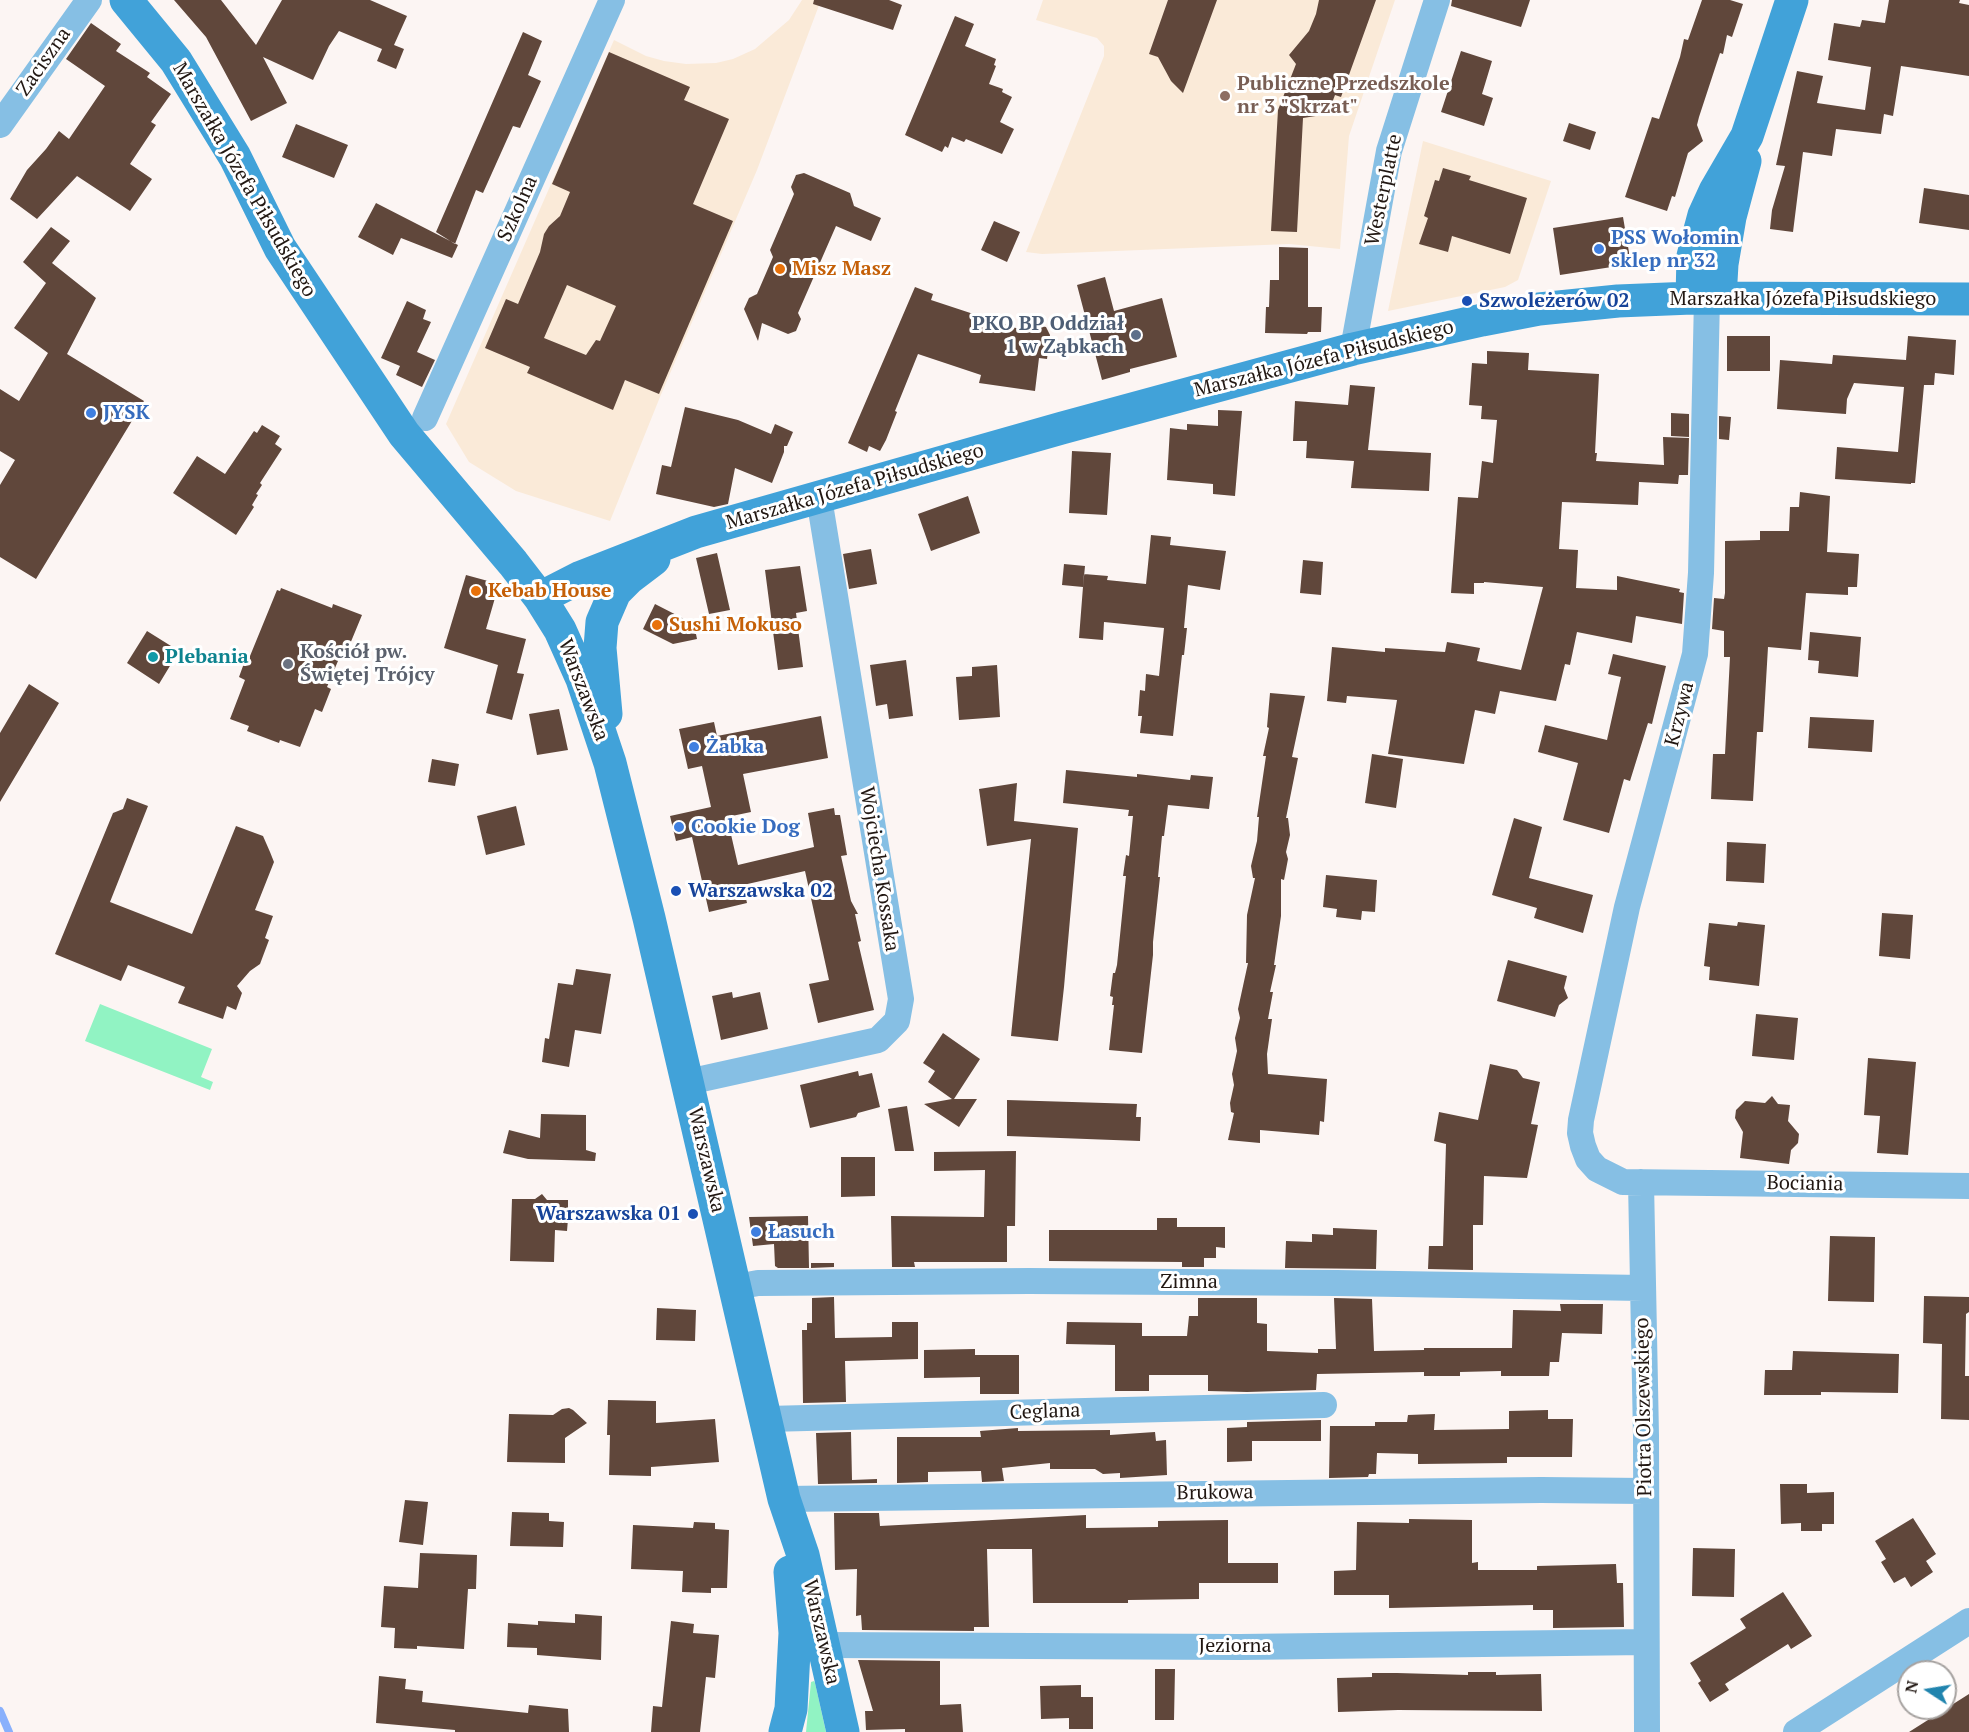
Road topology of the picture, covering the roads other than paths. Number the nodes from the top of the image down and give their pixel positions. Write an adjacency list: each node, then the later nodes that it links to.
1 (89, 0): 6 (street, Zaciszna)
2 (126, 0): 13 (street, Marszałka Józefa Piłsudskiego)
3 (612, 0): 10 (street, Szkolna)
4 (1437, 0): 9 (street, Westerplatte)
5 (1792, 0): 7 (street)
6 (0, 125)
7 (1706, 298): 8 (street, Marszałka Józefa Piłsudskiego); 9 (street, Marszałka Józefa Piłsudskiego); 16 (street, Krzywa)
8 (1969, 298)
9 (1353, 349): 11 (street, Marszałka Józefa Piłsudskiego)
10 (424, 418)
11 (819, 498): 12 (street, Marszałka Józefa Piłsudskiego); 15 (street, Wojciecha Kossaka)
12 (696, 532): 13 (street, Marszałka Józefa Piłsudskiego); 14 (street, Marszałka Józefa Piłsudskiego)
13 (540, 598): 14 (street, Warszawska)
14 (610, 763): 15 (street, Warszawska)
15 (688, 1082): 18 (street, Warszawska)
16 (1641, 1182): 17 (street, Bociania); 19 (street, Piotra Olszewskiego)
17 (1969, 1186)
18 (736, 1287): 19 (street, Zimna); 21 (street, Warszawska)
19 (1643, 1288): 22 (street, Piotra Olszewskiego)
20 (1324, 1404): 21 (street, Ceglana)
21 (766, 1419): 23 (street, Warszawska)
22 (1646, 1491): 23 (street, Brukowa); 25 (street, Piotra Olszewskiego)
23 (784, 1498): 26 (street, Warszawska); 27 (street)
24 (1969, 1621): 30 (street)
25 (1646, 1642): 26 (street, Jeziorna); 29 (street, Piotra Olszewskiego)
26 (824, 1645): 28 (street, Warszawska)
27 (785, 1732)
28 (843, 1732)
29 (1647, 1732)
30 (1796, 1732)

